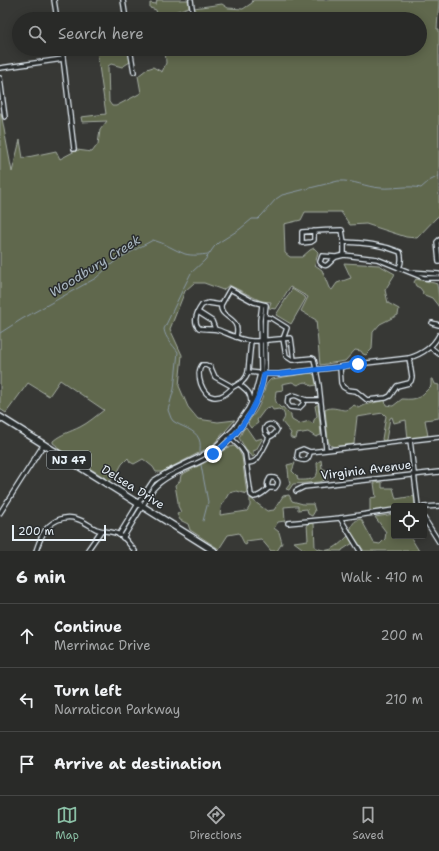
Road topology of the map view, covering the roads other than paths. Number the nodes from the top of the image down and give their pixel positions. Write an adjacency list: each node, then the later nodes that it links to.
1 (54, 0): 4 (street)
2 (123, 0): 5 (street)
3 (191, 0): 6 (street)
4 (56, 12)
5 (125, 12)
6 (193, 12)
7 (63, 56): 9 (street)
8 (131, 56): 11 (street)
9 (63, 59): 10 (street); 14 (street)
10 (0, 68)
11 (134, 72)
12 (0, 78): 13 (street)
13 (5, 117)
14 (74, 149)
15 (314, 231): 15 (street); 17 (street)
16 (439, 240): 18 (street)
17 (344, 242): 19 (street); 22 (street)
18 (438, 249): 21 (street)
19 (344, 255): 20 (street); 22 (street)
20 (336, 257)
21 (439, 262)
22 (399, 268): 23 (street)
23 (411, 272): 24 (street); 25 (street)
24 (439, 274)
25 (439, 278)
26 (221, 305): 27 (street); 28 (street); 34 (street)
27 (264, 305): 29 (street); 37 (street)
28 (198, 312): 32 (street); 32 (street)
29 (265, 317): 35 (street); 37 (street)
30 (432, 323): 31 (street)
31 (439, 325)
32 (215, 329): 34 (street)
33 (439, 335): 38 (street)
34 (236, 337): 36 (street)
35 (283, 339): 37 (street); 41 (street); 41 (street)
36 (251, 341): 37 (street); 44 (street)
37 (263, 341): 45 (street)
38 (430, 347): 39 (street); 40 (street)
39 (439, 354)
40 (409, 358): 42 (street); 42 (street)
41 (294, 360): 43 (street)
42 (340, 367): 43 (street)
43 (316, 370): 45 (street); 49 (street)
44 (248, 372): 45 (street); 46 (street)
45 (262, 374): 50 (street); 52 (street)
46 (239, 384): 47 (street); 50 (street)
47 (233, 387): 47 (street)
48 (304, 400): 48 (street); 49 (street)
49 (320, 400): 57 (street)
50 (251, 402): 52 (street)
51 (0, 418): 56 (main road, Delsea Drive / NJ 47)
52 (230, 437): 59 (street); 65 (street)
53 (269, 437): 59 (street)
54 (439, 437): 55 (street)
55 (410, 440): 57 (street); 61 (street)
56 (44, 444): 65 (main road, Delsea Drive / NJ 47); 69 (street)
57 (326, 449): 58 (street)
58 (310, 452)
59 (247, 463): 62 (street)
60 (439, 472): 61 (street, Virginia Avenue)
61 (414, 474): 63 (street, Virginia Avenue); 64 (street)
62 (269, 488)
63 (296, 491)
64 (418, 503)
65 (141, 505): 74 (street); 75 (street); 80 (main road, Delsea Drive / NJ 47)
66 (439, 506): 67 (street)
67 (427, 508)
68 (391, 510): 70 (street)
69 (0, 513)
70 (340, 518): 71 (street); 81 (street)
71 (288, 523)
72 (427, 523): 76 (street)
73 (101, 531): 74 (street); 77 (street); 78 (street)
74 (119, 535): 75 (street)
75 (123, 538): 79 (street)
76 (439, 542)
77 (36, 551)
78 (87, 551)
79 (135, 551)
80 (214, 551)
81 (360, 551)

